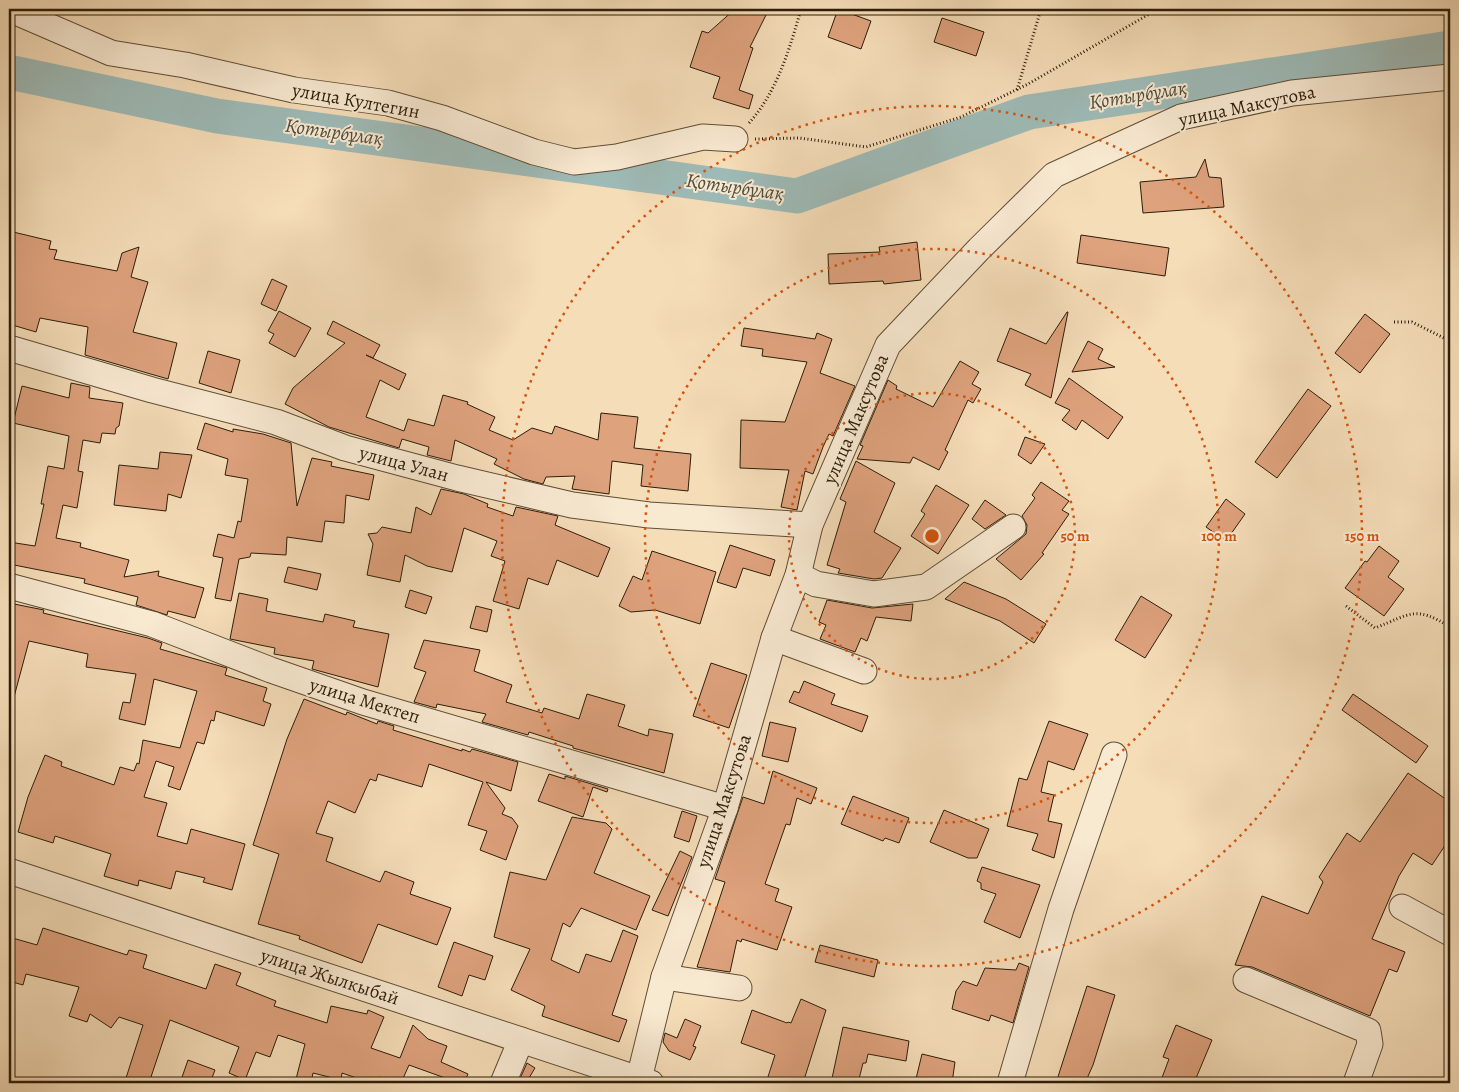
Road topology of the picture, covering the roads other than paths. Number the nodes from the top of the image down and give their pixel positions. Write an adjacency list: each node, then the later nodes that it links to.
1 (9, 9): 3 (street, улица Култегин)
2 (1450, 77): 5 (street, улица Максутова)
3 (735, 139)
4 (9, 348): 5 (street, улица Улан)
5 (810, 525): 7 (street, улица Максутова)
6 (1013, 527): 7 (street)
7 (798, 575): 9 (street, улица Максутова)
8 (9, 586): 12 (street, улица Мектеп)
9 (774, 638): 10 (street); 12 (street, улица Максутова)
10 (864, 671)
11 (1114, 755): 22 (street)
12 (725, 808): 16 (street, улица Максутова)
13 (9, 871): 19 (street, улица Жылкыбай)
14 (1402, 906): 15 (street)
15 (1450, 932)
16 (664, 977): 18 (street); 20 (street, улица Максутова)
17 (1246, 980): 23 (street)
18 (739, 988)
19 (521, 1040): 20 (street, улица Жылкыбай); 21 (street)
20 (642, 1082)
21 (503, 1083)
22 (1010, 1083)
23 (1356, 1083)

